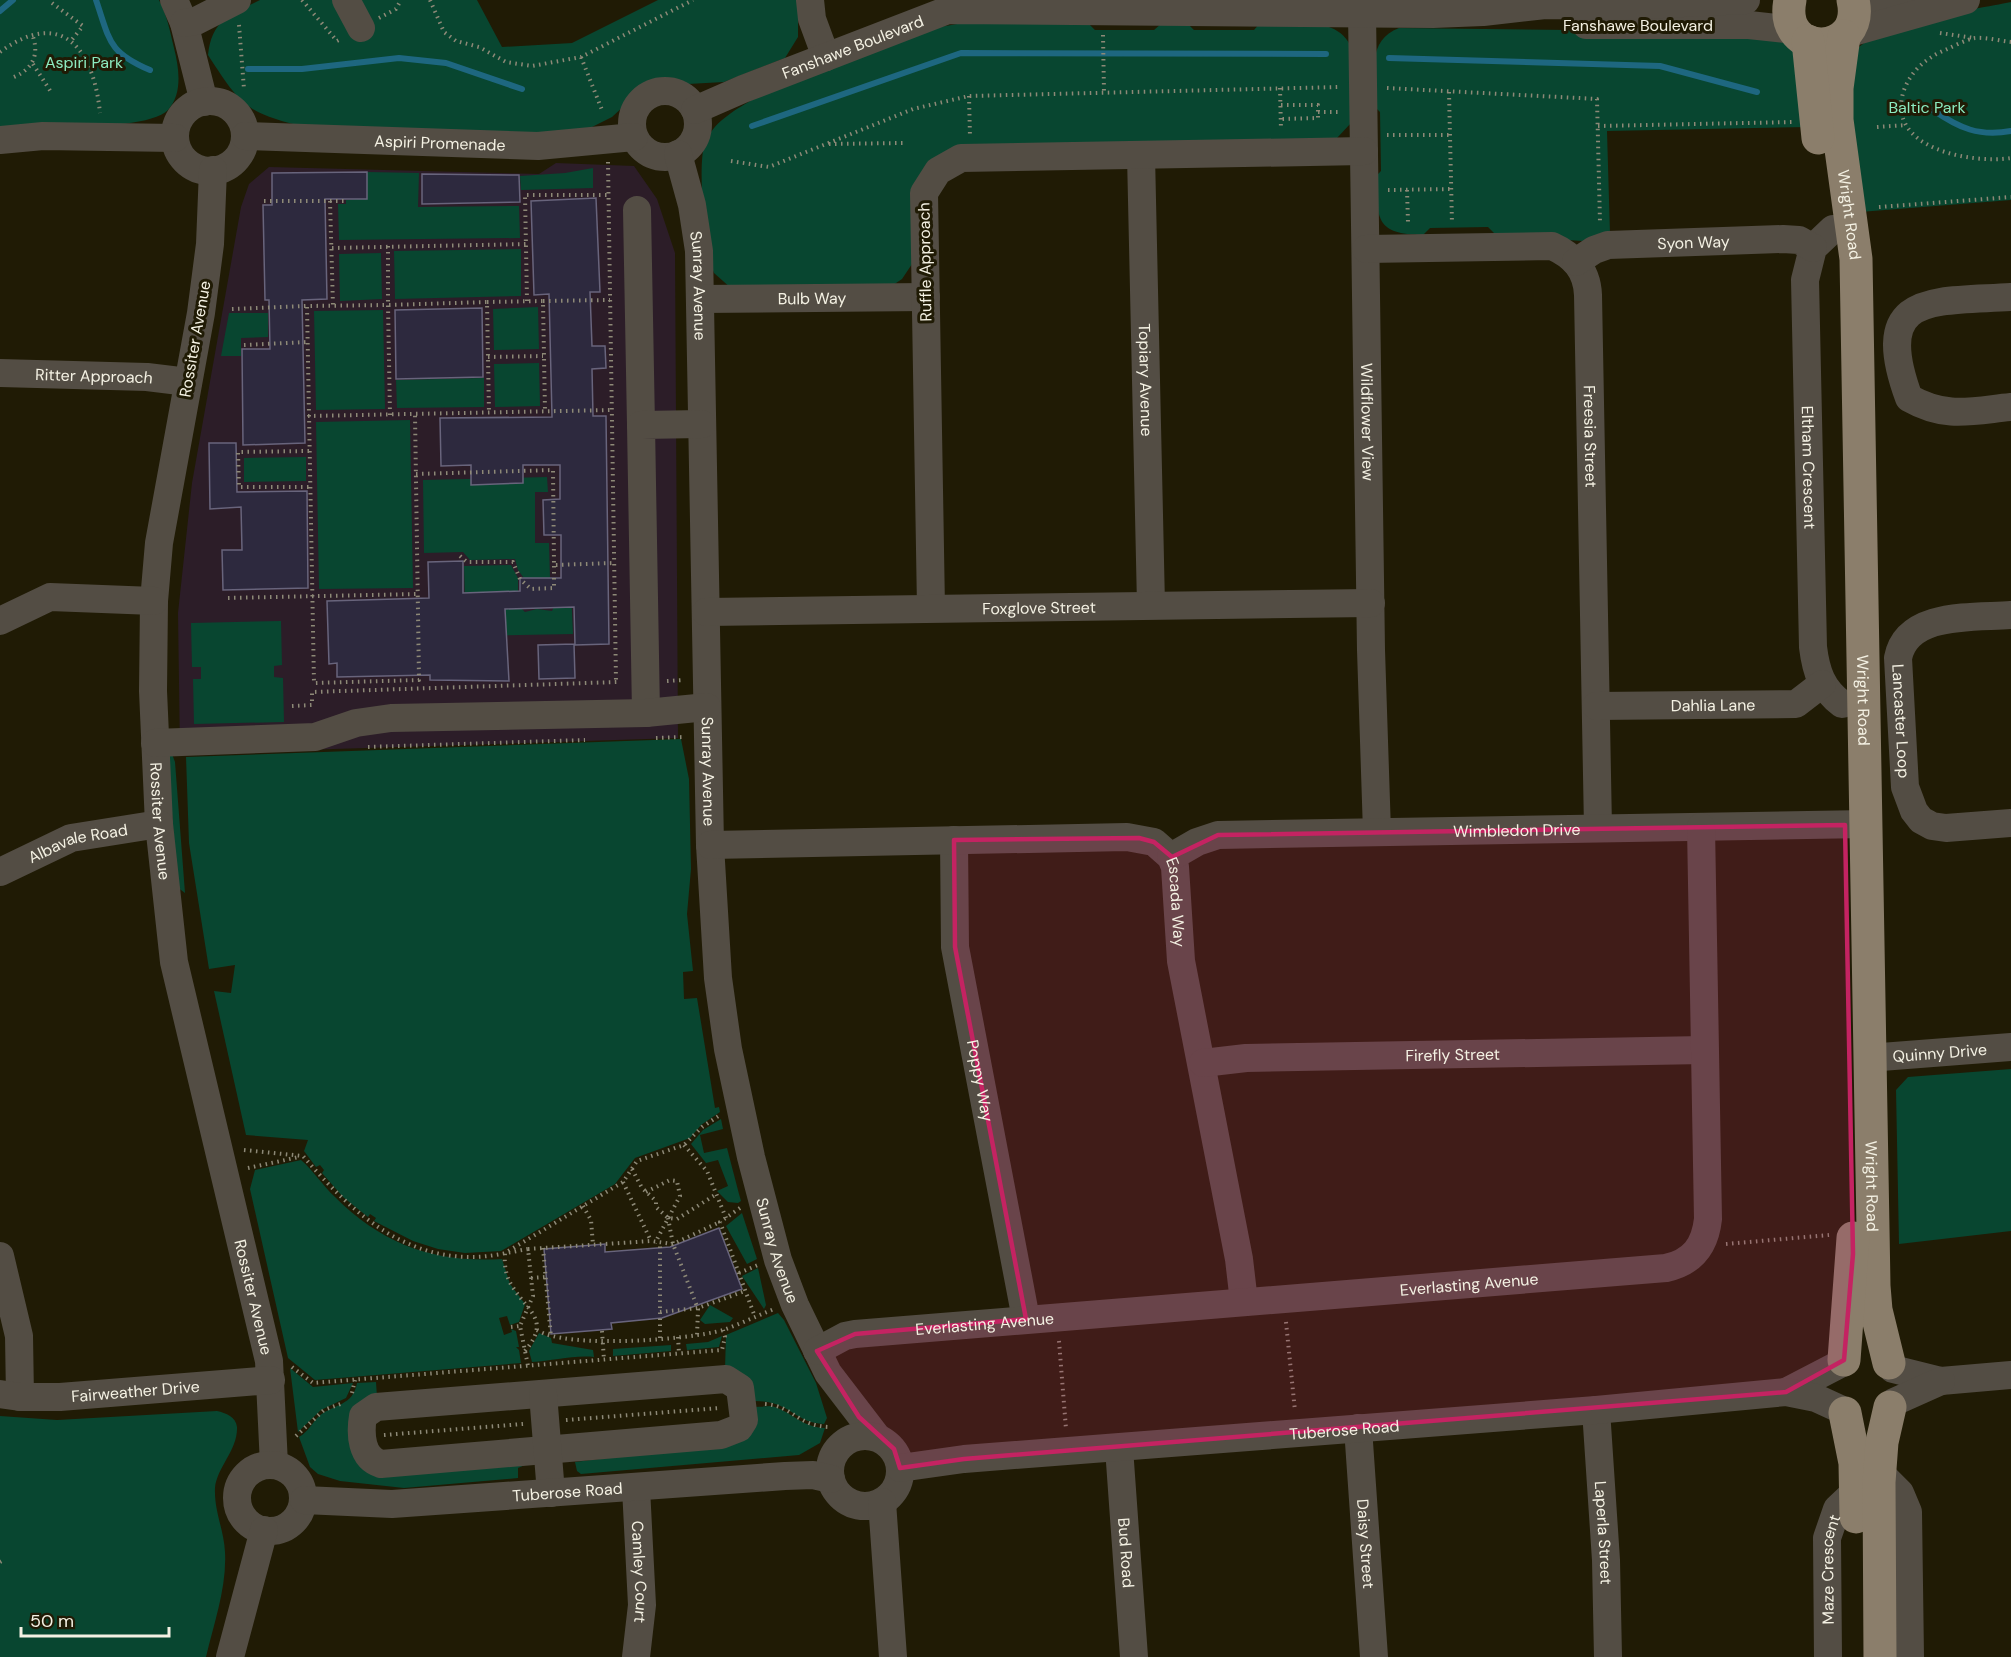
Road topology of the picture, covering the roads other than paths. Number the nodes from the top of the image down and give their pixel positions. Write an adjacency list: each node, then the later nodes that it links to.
1 (346, 0): 14 (street)
2 (810, 0): 16 (street)
3 (1746, 0): 9 (street, Fanshawe Boulevard)
4 (1853, 0): 15 (main road, Wright Road)
5 (1874, 0): 6 (street)
6 (1957, 2): 15 (street)
7 (1032, 6): 8 (street, Fanshawe Boulevard); 16 (street, Fanshawe Boulevard)
8 (1253, 6): 12 (street, Fanshawe Boulevard)
9 (1479, 8): 12 (street, Fanshawe Boulevard); 13 (street, Fanshawe Boulevard)
10 (179, 12): 11 (street); 17 (street)
11 (238, 12)
12 (1362, 12): 23 (street, Wildflower View)
13 (1797, 24): 15 (main road); 28 (main road, Wright Road)
14 (361, 28)
15 (1845, 35): 53 (main road, Wright Road)
16 (826, 57): 18 (street, Fanshawe Boulevard)
17 (204, 102): 19 (street); 21 (street)
18 (695, 110): 20 (street); 24 (street)
19 (245, 136): 20 (street, Aspiri Promenade); 26 (street)
20 (634, 137): 24 (street)
21 (176, 138): 22 (street); 26 (street)
22 (0, 140)
23 (1374, 143): 25 (street, Ruffle Approach); 29 (street, Wildflower View)
24 (678, 154): 33 (street, Sunray Avenue)
25 (1141, 155): 31 (street, Ruffle Approach); 41 (street, Topiary Avenue)
26 (213, 171): 35 (street, Rossiter Avenue)
27 (638, 210): 38 (street)
28 (1823, 238): 30 (street, Syon Way); 46 (main road, Wright Road)
29 (1366, 249): 30 (street); 40 (street, Wildflower View)
30 (1576, 262): 47 (street, Freesia Street)
31 (926, 297): 33 (street, Bulb Way); 42 (street, Ruffle Approach)
32 (2011, 297): 36 (street)
33 (700, 299): 37 (street, Sunray Avenue)
34 (0, 373): 35 (street, Ritter Approach)
35 (188, 382): 39 (street, Rossiter Avenue)
36 (2011, 407)
37 (702, 424): 38 (street); 43 (street, Sunray Avenue)
38 (641, 425): 49 (street)
39 (154, 602): 45 (street); 50 (street, Rossiter Avenue)
40 (1371, 603): 41 (street, Foxglove Street); 56 (street, Wildflower View)
41 (1151, 605): 42 (street, Foxglove Street)
42 (931, 608): 43 (street, Foxglove Street)
43 (706, 612): 48 (street, Sunray Avenue)
44 (2011, 615): 51 (street, Lancaster Loop)
45 (0, 621)
46 (1832, 694): 47 (street, Dahlia Lane); 53 (main road, Wright Road)
47 (1596, 706): 55 (street, Freesia Street)
48 (707, 708): 49 (street); 58 (street, Sunray Avenue)
49 (649, 725): 50 (street)
50 (155, 743): 52 (street, Rossiter Avenue)
51 (2011, 823)
52 (159, 824): 60 (street, Albavale Road); 71 (street, Rossiter Avenue)
53 (1856, 825): 54 (street, Wimbledon Drive); 63 (main road, Wright Road); 69 (main road, Wright Road)
54 (1701, 827): 55 (street, Wimbledon Drive); 62 (street, Everlasting Avenue)
55 (1598, 828): 56 (street, Wimbledon Drive)
56 (1377, 832): 59 (street, Wimbledon Drive)
57 (954, 840): 58 (street, Escada Way); 59 (street, Escada Way); 67 (street, Poppy Way)
58 (710, 845): 68 (street, Sunray Avenue)
59 (1171, 857): 64 (street, Escada Way)
60 (0, 872)
61 (2011, 1047): 63 (street, Quinny Drive)
62 (1704, 1050): 64 (street, Firefly Street); 66 (street, Everlasting Avenue)
63 (1868, 1058): 70 (main road, Wright Road)
64 (1203, 1064): 66 (street, Escada Way)
65 (0, 1256): 76 (street)
66 (1244, 1302): 67 (street, Everlasting Avenue)
67 (1026, 1319): 68 (street, Everlasting Avenue)
68 (823, 1362): 81 (street, Sunray Avenue); 82 (street, Sunray Avenue)
69 (1841, 1362): 70 (main road); 74 (street, Tuberose Road); 79 (main road)
70 (1891, 1366): 73 (street); 77 (main road)
71 (278, 1370): 76 (street, Fairweather Drive); 85 (street, Rossiter Avenue)
72 (2011, 1375): 73 (street)
73 (1941, 1381): 77 (street)
74 (1786, 1392): 78 (street, Tuberose Road); 79 (street, Tuberose Road)
75 (543, 1394): 84 (street); 84 (street); 84 (street)
76 (10, 1395)
77 (1892, 1405): 79 (main road); 88 (main road)
78 (1596, 1410): 80 (street, Tuberose Road); 99 (street, Laperla Street)
79 (1842, 1411): 88 (main road)
80 (1358, 1428): 83 (street, Tuberose Road); 98 (street, Daisy Street)
81 (837, 1435): 82 (street); 87 (street)
82 (877, 1437): 86 (street)
83 (1119, 1448): 86 (street, Tuberose Road); 97 (street, Bud Road)
84 (548, 1449): 90 (street)
85 (274, 1465): 91 (street); 93 (street)
86 (900, 1468): 92 (street)
87 (831, 1479): 89 (street, Tuberose Road); 92 (street)
88 (1867, 1482): 100 (street, Maze Crescent); 101 (main road); 102 (main road); 103 (street)
89 (636, 1488): 90 (street, Tuberose Road); 95 (street, Camley Court)
90 (551, 1493): 91 (street, Tuberose Road)
91 (304, 1500): 93 (street)
92 (869, 1503): 96 (street)
93 (264, 1530): 94 (street)
94 (230, 1657)
95 (636, 1657)
96 (892, 1657)
97 (1134, 1657)
98 (1374, 1657)
99 (1608, 1657)
100 (1828, 1657)
101 (1859, 1657)
102 (1880, 1657)
103 (1910, 1657)

